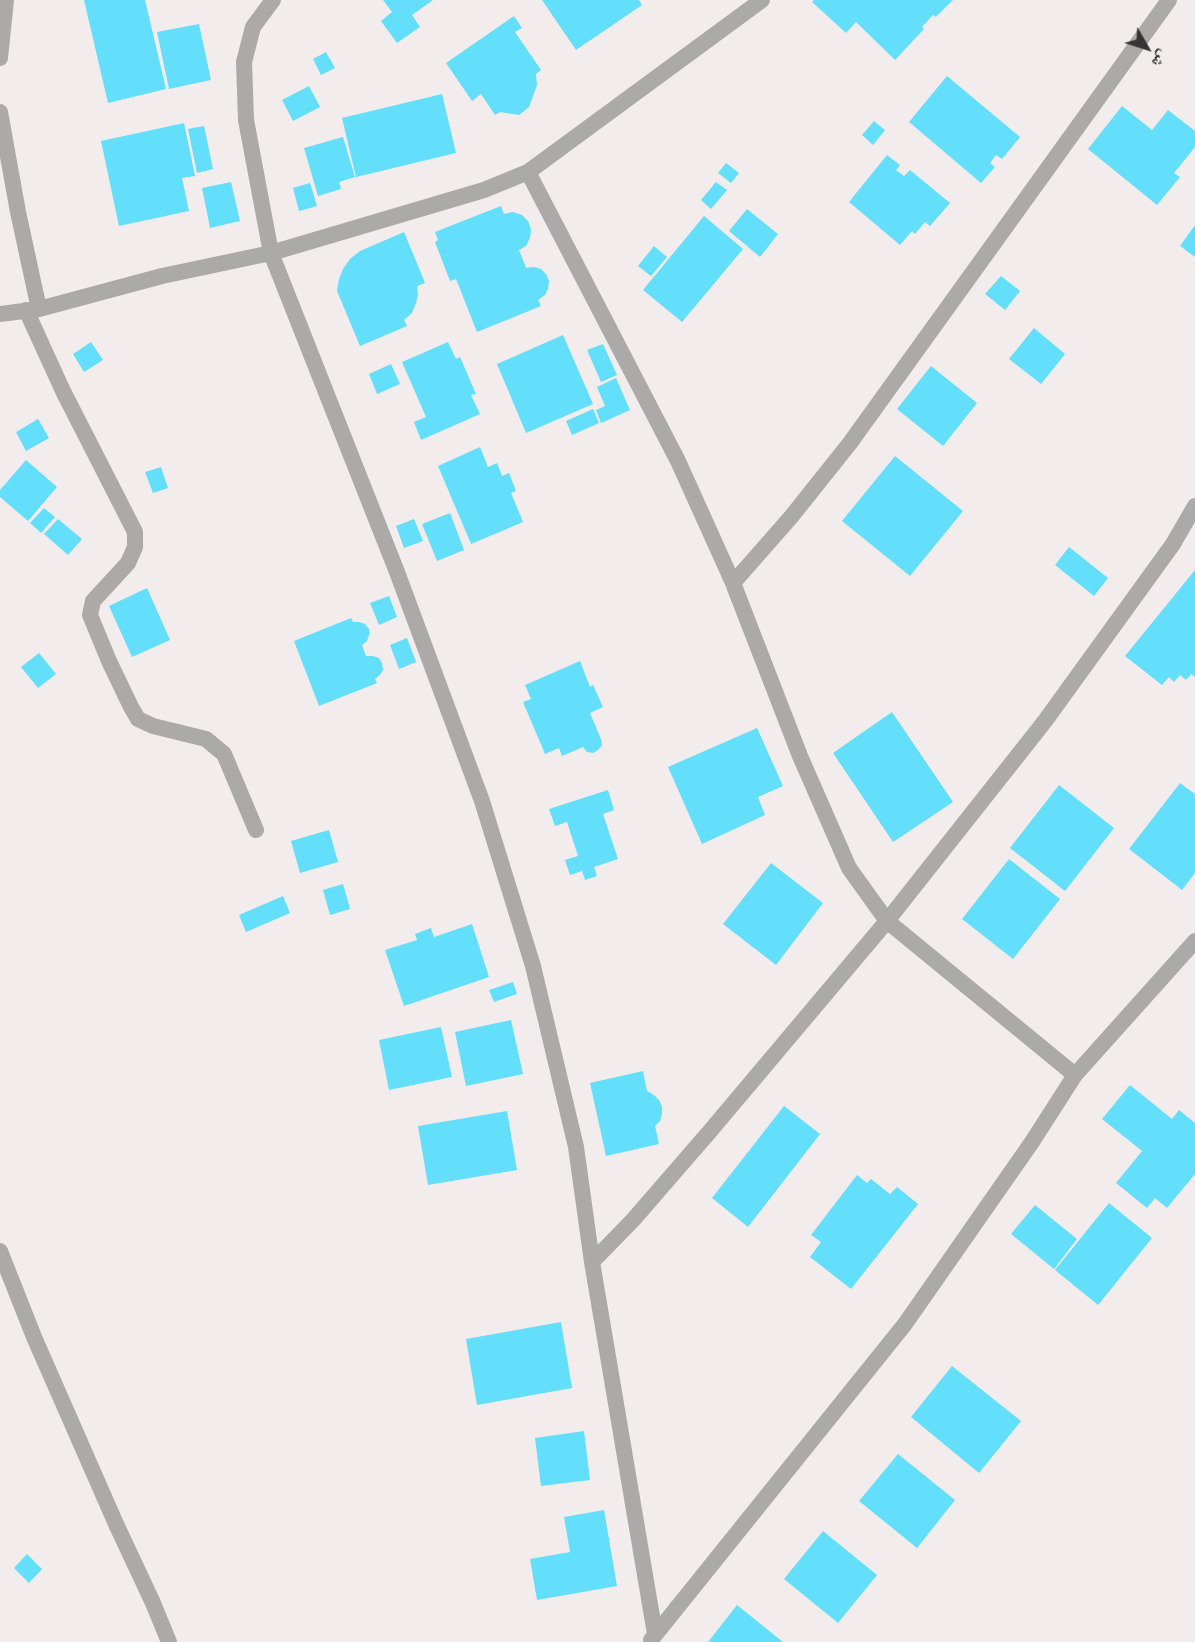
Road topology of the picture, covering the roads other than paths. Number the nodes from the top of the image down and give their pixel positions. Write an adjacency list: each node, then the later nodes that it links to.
1 (6, 0): 5 (street)
2 (273, 0): 8 (street)
3 (762, 0): 7 (street)
4 (1169, 0): 12 (street)
5 (0, 58)
6 (0, 112): 9 (street)
7 (528, 172): 8 (street); 12 (street)
8 (271, 253): 9 (street); 18 (street)
9 (33, 310): 10 (street); 13 (street)
10 (0, 314)
11 (1195, 506): 14 (street)
12 (733, 582): 14 (street)
13 (256, 830)
14 (887, 921): 16 (street); 18 (street)
15 (1195, 941): 16 (street)
16 (1075, 1075): 19 (street)
17 (0, 1251): 20 (street)
18 (592, 1262): 19 (street)
19 (652, 1638)
20 (168, 1642)

